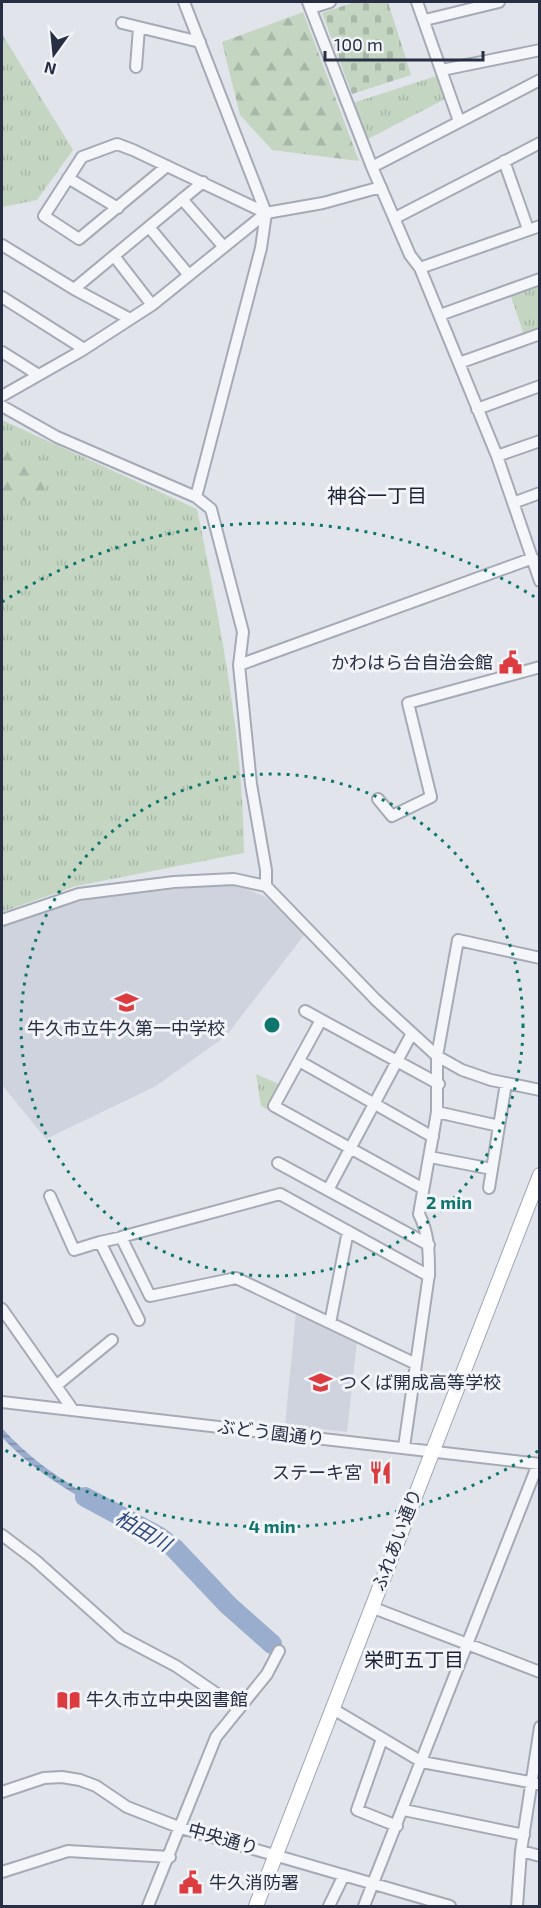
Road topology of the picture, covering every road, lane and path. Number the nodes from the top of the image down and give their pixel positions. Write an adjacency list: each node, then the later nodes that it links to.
1 (184, 2): 9 (street)
2 (330, 2): 5 (street)
3 (417, 2): 6 (street)
4 (499, 2): 6 (street)
5 (309, 5): 18 (street)
6 (425, 20): 12 (street)
7 (122, 23): 8 (street)
8 (139, 28): 9 (street); 11 (street)
9 (200, 42): 24 (street)
10 (540, 50): 12 (street)
11 (136, 67)
12 (442, 70): 14 (street)
13 (540, 80): 14 (street)
14 (459, 121): 18 (street)
15 (540, 143): 16 (street)
16 (504, 161): 25 (street); 28 (street)
17 (167, 166): 19 (street); 20 (street); 23 (street)
18 (372, 167): 21 (street)
19 (68, 178): 23 (street); 23 (street)
20 (203, 182): 22 (street); 24 (street)
21 (381, 187): 24 (street); 25 (street)
22 (182, 199): 27 (street); 30 (street)
23 (118, 208)
24 (266, 213): 30 (street); 52 (street)
25 (394, 218): 32 (street)
26 (540, 225): 28 (street)
27 (149, 227): 31 (street); 33 (street)
28 (528, 229): 32 (street)
29 (2, 245): 35 (street)
30 (223, 246): 33 (street)
31 (114, 256): 35 (street); 37 (street)
32 (420, 268): 38 (street)
33 (188, 274): 37 (street)
34 (540, 279): 38 (street)
35 (74, 289): 39 (street)
36 (2, 297): 41 (street)
37 (152, 305): 39 (street)
38 (440, 315): 43 (street)
39 (130, 319): 41 (street)
40 (540, 334): 43 (street)
41 (84, 349): 44 (street)
42 (2, 352): 44 (street)
43 (459, 363): 48 (street)
44 (37, 374): 46 (street)
45 (540, 386): 48 (street)
46 (2, 396)
47 (2, 406): 52 (street)
48 (477, 409): 50 (street)
49 (540, 441): 50 (street)
50 (496, 456): 53 (street)
51 (540, 493): 53 (street)
52 (196, 497): 56 (street)
53 (513, 503): 54 (street)
54 (534, 551): 55 (street); 56 (street)
55 (540, 581)
56 (239, 665): 59 (street)
57 (540, 667): 58 (street)
58 (378, 799)
59 (266, 886): 60 (street); 64 (street)
60 (2, 920)
61 (540, 958): 65 (street)
62 (305, 1011): 63 (street)
63 (321, 1020): 66 (street); 67 (street)
64 (411, 1035): 65 (street); 66 (street)
65 (437, 1056): 68 (street); 69 (street)
66 (397, 1060): 69 (street); 71 (street)
67 (299, 1061): 71 (street); 75 (street)
68 (506, 1083): 70 (street); 73 (street)
69 (439, 1084): 72 (street)
70 (540, 1090)
71 (373, 1102): 74 (street); 75 (street)
72 (437, 1112): 73 (street); 74 (street)
73 (499, 1126): 78 (street)
74 (433, 1137): 76 (street)
75 (348, 1148): 80 (street); 82 (street)
76 (430, 1157): 78 (street); 80 (street)
77 (278, 1163): 82 (street)
78 (492, 1169): 81 (street)
79 (540, 1175): 98 (main road, ふれあい通り)
80 (422, 1188): 87 (street)
81 (489, 1188)
82 (328, 1190): 87 (street)
83 (51, 1196): 86 (street)
84 (348, 1231): 85 (street); 88 (street); 91 (street)
85 (123, 1237): 86 (street); 91 (street)
86 (100, 1242): 90 (street)
87 (429, 1245): 88 (street)
88 (429, 1276): 93 (street)
89 (2, 1309): 94 (street)
90 (139, 1320)
91 (330, 1323): 93 (street)
92 (112, 1340): 94 (street)
93 (416, 1364): 97 (street)
94 (57, 1385): 96 (street)
95 (2, 1402): 96 (street, ぶどう園通り)
96 (73, 1410): 97 (street, ぶどう園通り)
97 (404, 1448): 98 (street, ぶどう園通り)
98 (431, 1450): 99 (street, ぶどう園通り); 101 (main road, ふれあい通り)
99 (539, 1464): 102 (street)
100 (2, 1535): 105 (street)
101 (371, 1607): 102 (street); 106 (main road, ふれあい通り)
102 (468, 1644): 104 (street); 109 (street)
103 (279, 1652): 105 (street)
104 (540, 1672)
105 (239, 1709): 114 (street)
106 (333, 1709): 108 (street); 117 (main road, ふれあい通り)
107 (540, 1728): 110 (street)
108 (382, 1739): 109 (street); 113 (street)
109 (422, 1762): 110 (street); 112 (street)
110 (536, 1783): 115 (street)
111 (2, 1792): 114 (street, 中央通り)
112 (404, 1809): 113 (street); 115 (street)
113 (397, 1826): 122 (street)
114 (181, 1828): 117 (street, 中央通り); 119 (street)
115 (524, 1835): 116 (street)
116 (521, 1851): 118 (street); 128 (street)
117 (276, 1854): 121 (street, 中央通り); 124 (main road, ふれあい通り)
118 (540, 1856)
119 (170, 1857): 120 (street); 123 (street)
120 (2, 1872)
121 (344, 1875): 122 (street, 中央通り); 125 (street)
122 (375, 1884): 126 (street); 127 (street, 中央通り)
123 (148, 1906)
124 (256, 1906)
125 (329, 1906)
126 (364, 1906)
127 (450, 1906)
128 (517, 1906)

